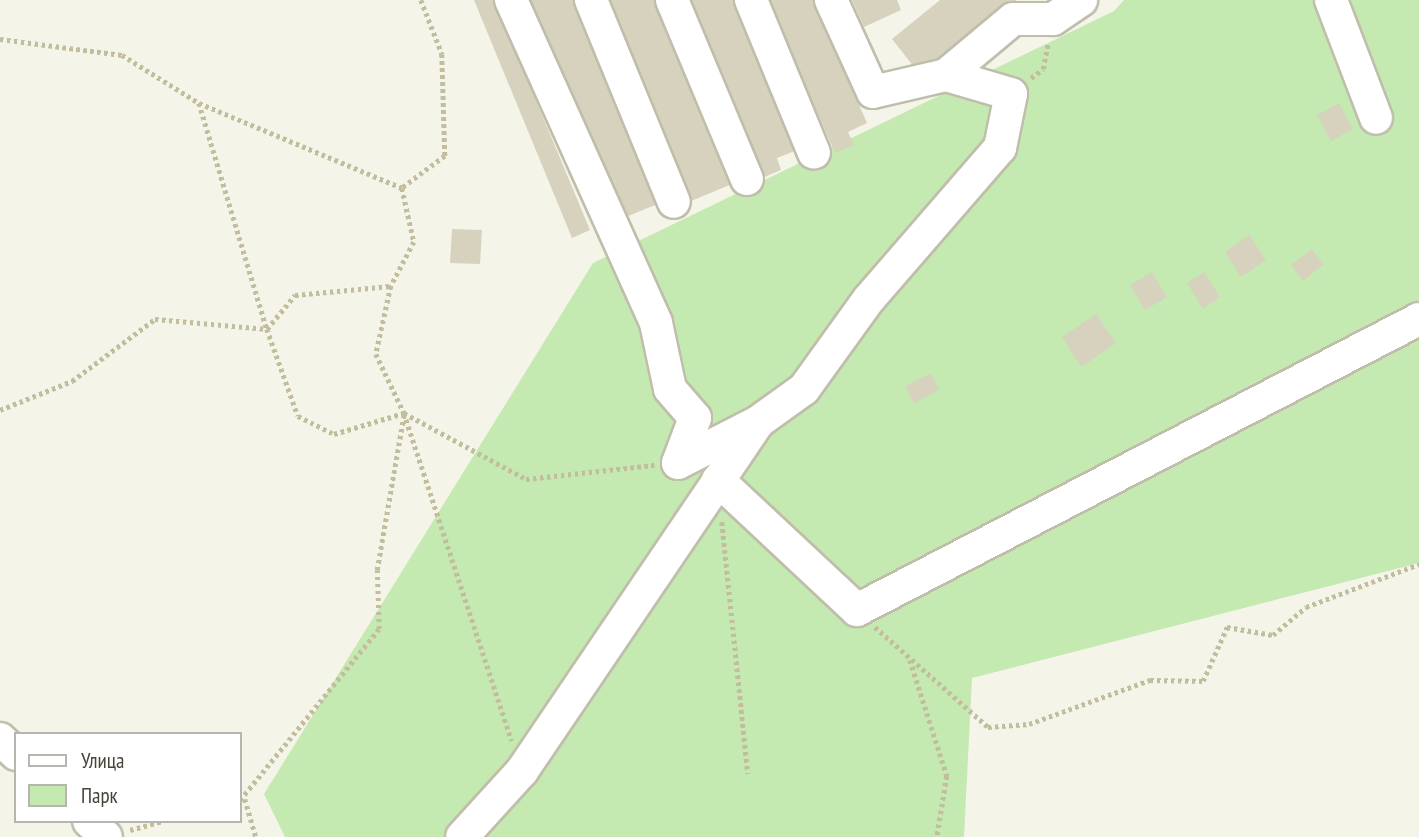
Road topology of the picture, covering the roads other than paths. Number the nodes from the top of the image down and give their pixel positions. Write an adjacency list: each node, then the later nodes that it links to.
1 (511, 0): 14 (lane)
2 (591, 0): 12 (lane)
3 (672, 0): 11 (lane)
4 (751, 0): 10 (lane)
5 (831, 0): 8 (lane)
6 (1081, 0): 8 (lane)
7 (1331, 0): 9 (lane)
8 (946, 75): 14 (lane)
9 (1376, 118)
10 (814, 153)
11 (747, 179)
12 (674, 202)
13 (1419, 319): 15 (lane)
14 (758, 422): 15 (lane)
15 (718, 480): 20 (lane)
16 (0, 739): 17 (lane)
17 (14, 752)
18 (91, 823): 19 (lane)
19 (106, 837)
20 (462, 837)

